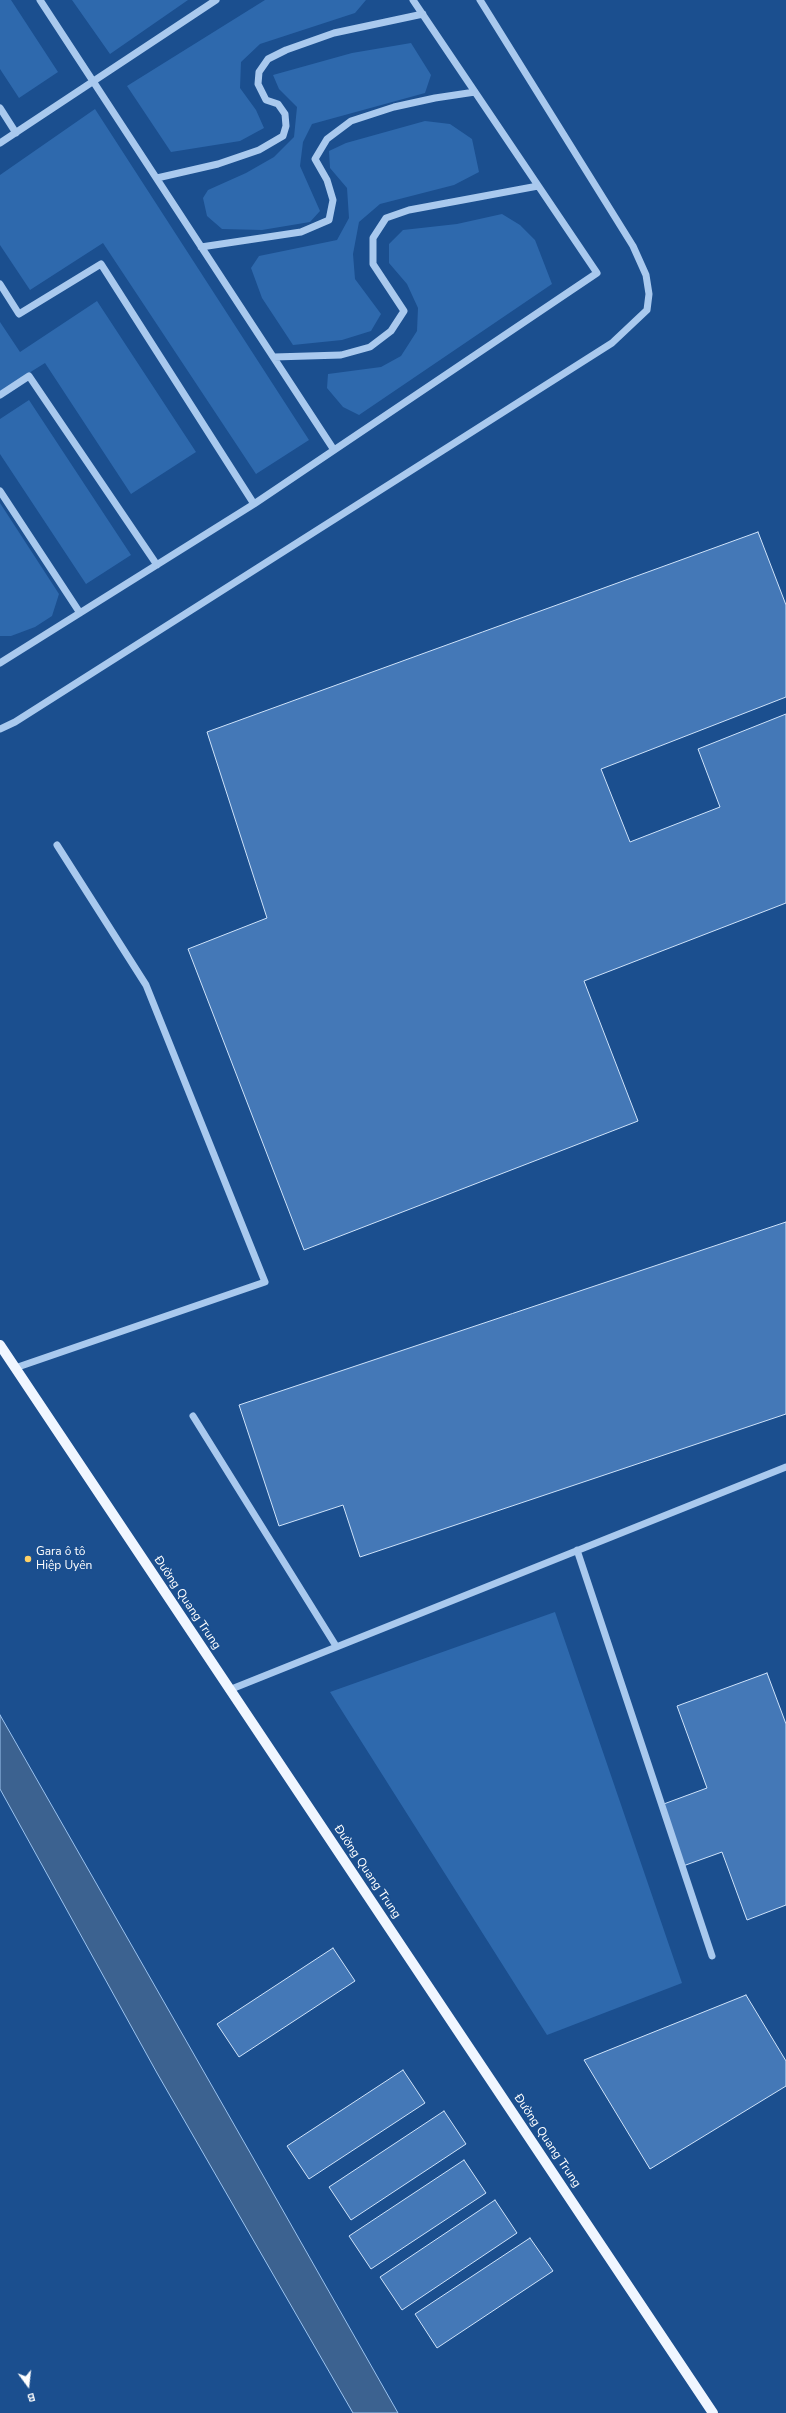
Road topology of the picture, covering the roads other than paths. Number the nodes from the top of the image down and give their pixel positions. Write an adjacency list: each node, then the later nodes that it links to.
1 (40, 0): 6 (lane)
2 (216, 0): 6 (lane)
3 (413, 0): 5 (lane)
4 (480, 0): 23 (lane)
5 (423, 14): 7 (lane); 11 (lane)
6 (94, 81): 9 (lane); 11 (lane)
7 (475, 92): 12 (lane); 13 (lane)
8 (0, 108): 9 (lane)
9 (16, 133): 10 (lane)
10 (0, 143)
11 (157, 178): 13 (lane)
12 (538, 186): 15 (lane); 17 (lane)
13 (202, 247): 15 (lane)
14 (0, 284): 19 (lane)
15 (274, 358): 17 (lane)
16 (0, 395): 20 (lane)
17 (334, 450): 19 (lane)
18 (0, 491): 21 (lane)
19 (254, 504): 20 (lane)
20 (157, 564): 21 (lane)
21 (80, 613): 22 (lane)
22 (0, 663)
23 (0, 729)
24 (57, 845): 26 (lane)
25 (0, 1345): 26 (main road, Đường Quang Trung)
26 (16, 1368): 31 (main road, Đường Quang Trung)
27 (193, 1416): 30 (lane)
28 (786, 1467): 29 (lane)
29 (577, 1550): 30 (lane); 32 (lane)
30 (336, 1646): 31 (lane)
31 (229, 1690): 33 (main road, Đường Quang Trung)
32 (712, 1956)
33 (713, 2413)

